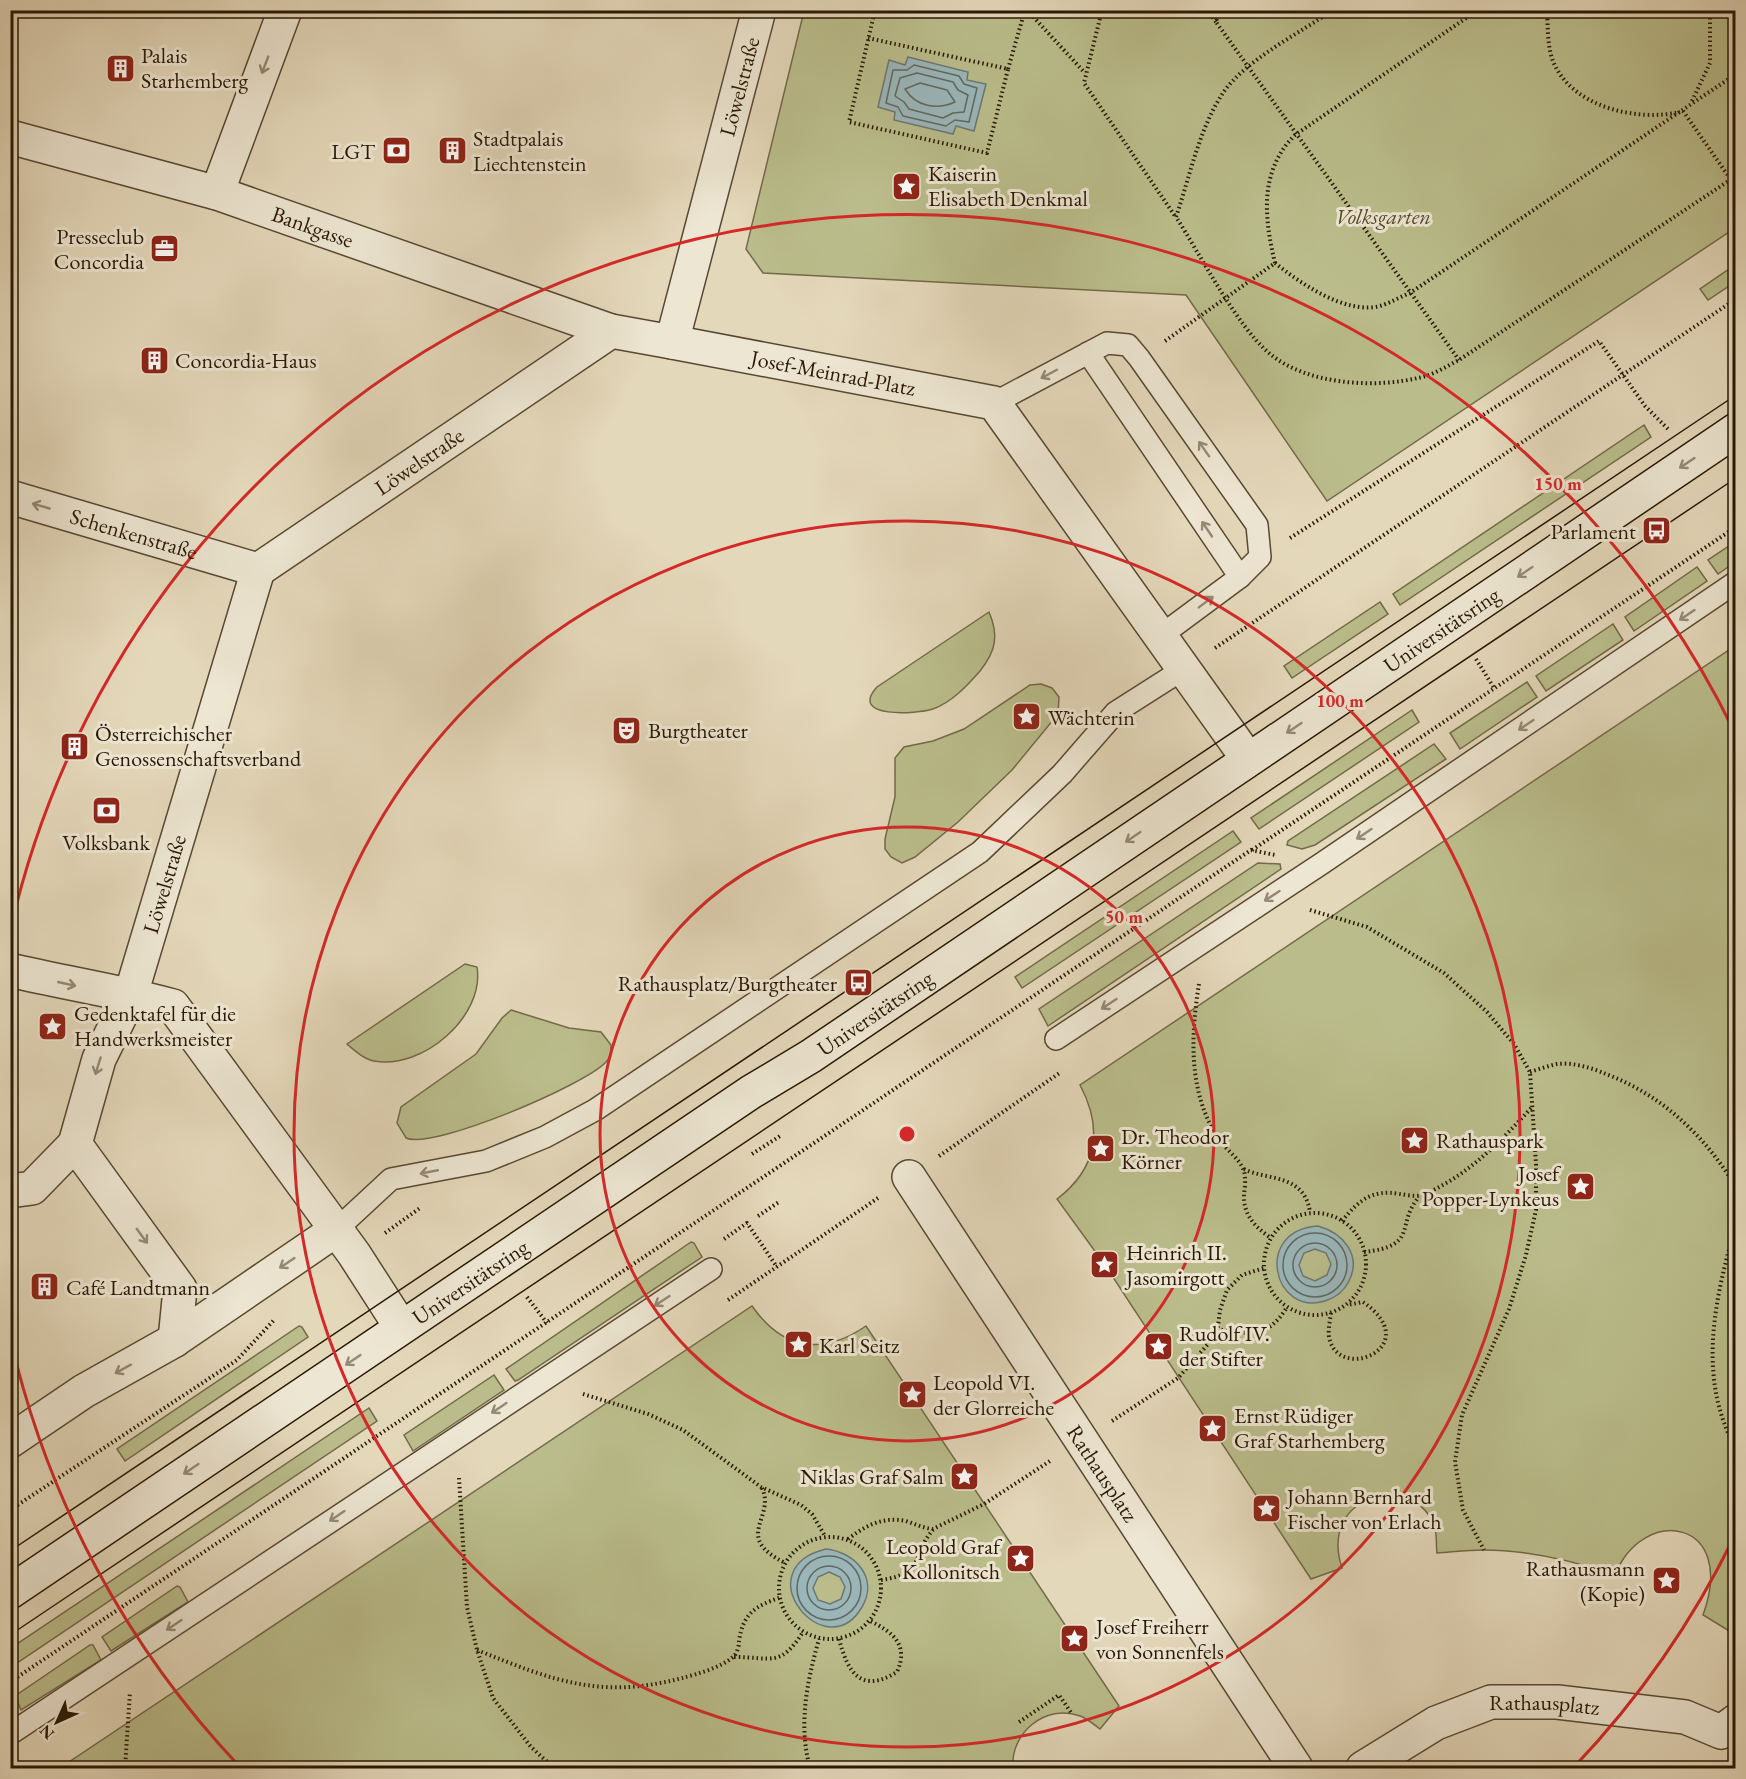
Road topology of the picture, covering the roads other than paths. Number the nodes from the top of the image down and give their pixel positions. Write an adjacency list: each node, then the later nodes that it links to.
1 (285, 10): 4 (street, one-way to 4)
2 (759, 10): 6 (street, Löwelstraße)
3 (10, 136): 4 (street, Bankgasse)
4 (217, 193): 5 (street, Bankgasse)
5 (611, 331): 6 (street); 11 (street, Löwelstraße)
6 (672, 342): 8 (street, Josef-Meinrad-Platz)
7 (1088, 353): 8 (lane, one-way to 8); 12 (lane, one-way to 7); 12 (lane, one-way to 7)
8 (994, 403): 14 (street)
9 (1736, 430): 16 (street, Universitätsring, one-way to 16)
10 (10, 497): 11 (street, Schenkenstraße, one-way to 10)
11 (258, 570): 18 (street, Löwelstraße)
12 (1240, 577): 14 (lane, one-way to 12)
13 (1736, 582): 19 (lane, one-way to 19)
14 (1159, 637): 15 (street)
15 (1182, 670): 16 (street); 23 (lane, one-way to 23)
16 (1248, 759): 25 (street, Universitätsring, one-way to 25)
17 (10, 970): 18 (street, one-way to 18)
18 (131, 994): 20 (street, Löwelstraße, one-way to 20); 23 (street)
19 (1056, 1039)
20 (75, 1144): 22 (street); 26 (street, one-way to 26)
21 (909, 1177): 31 (street, Rathausplatz)
22 (10, 1191)
23 (336, 1230): 25 (street); 26 (street, one-way to 26)
24 (711, 1269): 30 (lane, one-way to 30)
25 (401, 1327): 28 (street, Universitätsring, one-way to 28)
26 (174, 1340): 27 (street, one-way to 27)
27 (10, 1441)
28 (10, 1592)
29 (1736, 1721): 32 (street, Rathausplatz)
30 (10, 1734)
31 (1296, 1768)
32 (1363, 1768)

